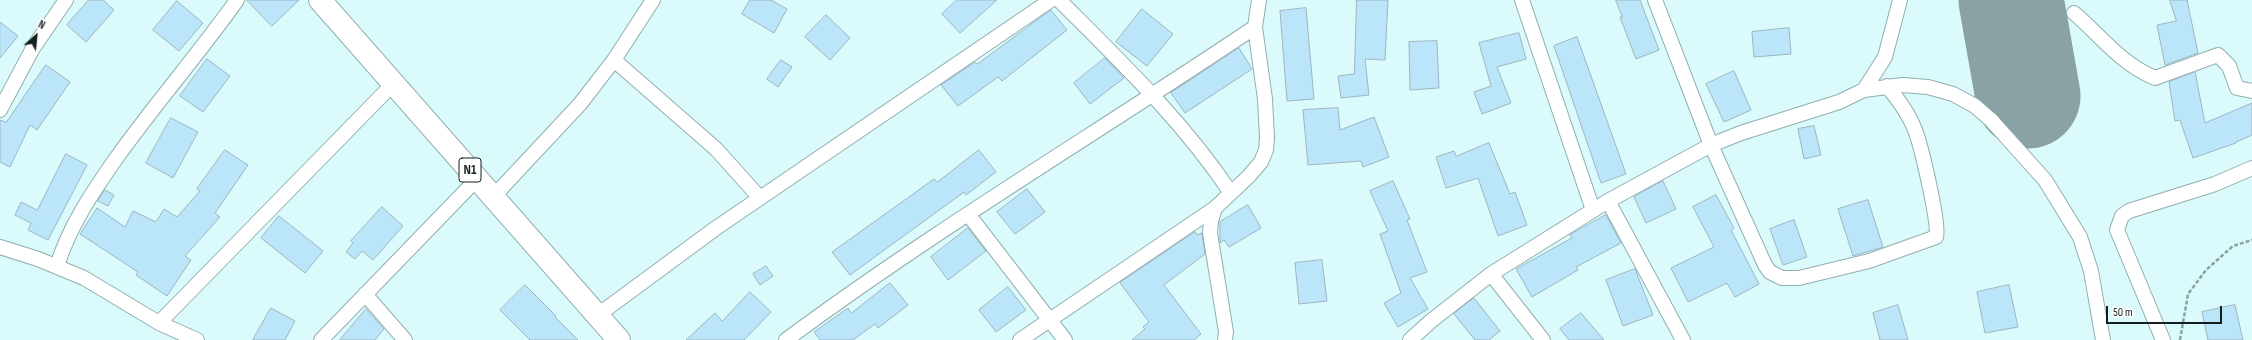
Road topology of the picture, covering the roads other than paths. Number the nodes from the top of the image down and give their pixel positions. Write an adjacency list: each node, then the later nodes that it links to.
1 (66, 0): 19 (street)
2 (237, 0): 31 (street)
3 (320, 0): 14 (main road, N1)
4 (653, 0): 13 (street)
5 (1051, 0): 25 (street)
6 (1059, 0): 18 (street)
7 (1259, 0): 12 (street)
8 (1522, 0): 28 (street)
9 (1655, 0): 20 (street)
10 (1900, 0): 16 (street)
11 (2074, 13): 17 (street)
12 (1255, 27): 18 (street); 23 (street)
13 (614, 60): 24 (street); 25 (street)
14 (393, 84): 22 (main road, N1); 36 (street)
15 (1887, 86): 16 (street); 20 (street); 48 (street)
16 (1864, 90): 20 (street)
17 (2252, 91)
18 (1154, 95): 23 (street); 29 (street)
19 (0, 110)
20 (1711, 145): 26 (street)
21 (2252, 168): 49 (street)
22 (478, 178): 24 (main road, N1); 33 (street)
23 (1231, 193): 27 (street)
24 (494, 196): 34 (main road, N1)
25 (760, 198): 34 (street)
26 (1608, 201): 28 (street); 47 (street)
27 (1215, 208): 35 (street); 44 (street)
28 (1593, 210): 32 (street)
29 (968, 214): 35 (street); 41 (street)
30 (0, 247): 31 (street)
31 (57, 266): 36 (street)
32 (1491, 274): 45 (street); 46 (street)
33 (366, 294): 38 (street); 39 (street)
34 (598, 315): 40 (main road, N1)
35 (1050, 321): 42 (street); 43 (street)
36 (159, 323): 37 (street)
37 (197, 340)
38 (321, 340)
39 (405, 340)
40 (620, 340)
41 (786, 340)
42 (1020, 340)
43 (1065, 340)
44 (1225, 340)
45 (1410, 340)
46 (1543, 340)
47 (1683, 340)
48 (2103, 340)
49 (2163, 340)

